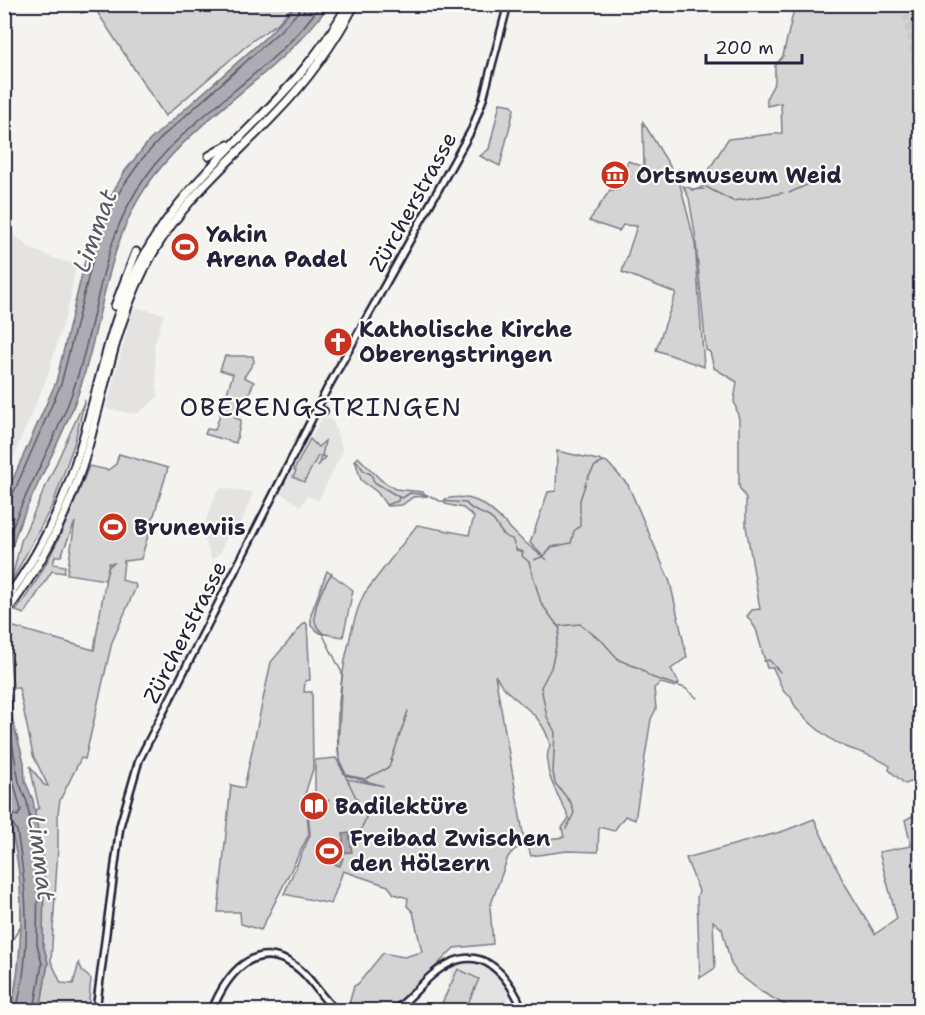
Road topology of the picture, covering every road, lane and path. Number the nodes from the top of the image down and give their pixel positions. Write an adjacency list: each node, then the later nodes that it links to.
1 (348, 4): 4 (highway)
2 (355, 4): 11 (highway)
3 (508, 4): 9 (main road, Zürcherstrasse)
4 (256, 123): 5 (highway); 7 (highway)
5 (209, 156)
6 (136, 252): 7 (highway)
7 (91, 411): 10 (highway)
8 (324, 411): 9 (main road)
9 (314, 414): 12 (main road, Zürcherstrasse)
10 (4, 602)
11 (4, 615)
12 (96, 1011)
13 (212, 1011): 14 (main road)
14 (336, 1011)
15 (395, 1011): 16 (main road)
16 (522, 1011)

